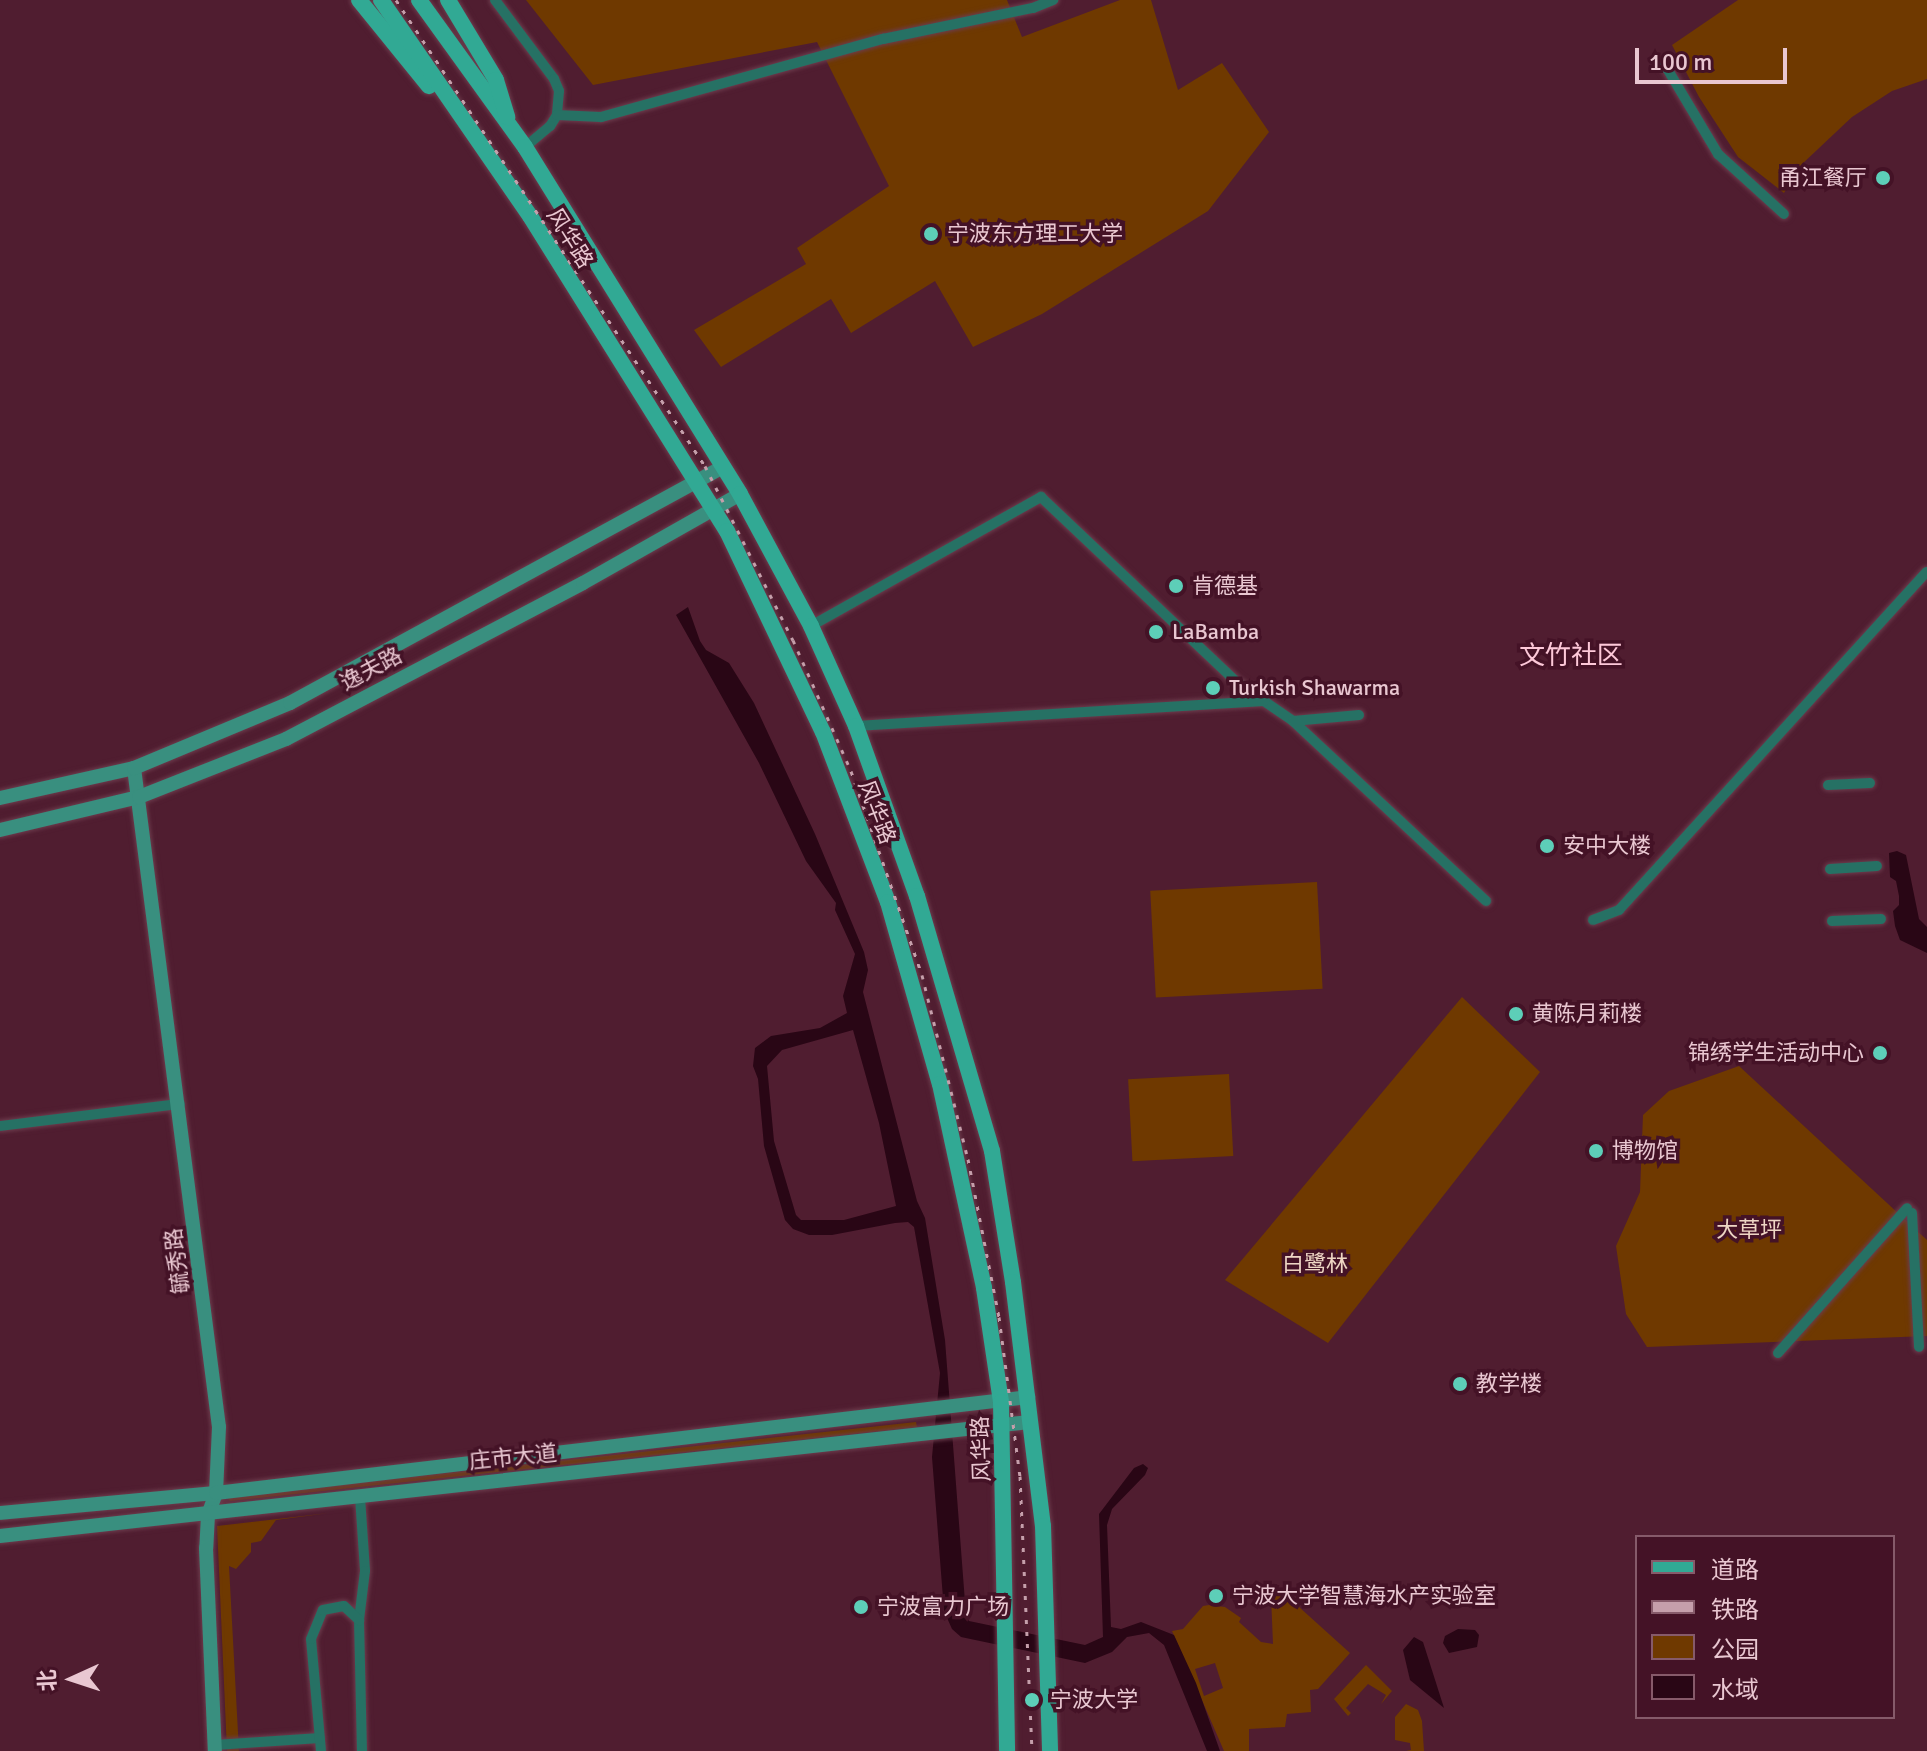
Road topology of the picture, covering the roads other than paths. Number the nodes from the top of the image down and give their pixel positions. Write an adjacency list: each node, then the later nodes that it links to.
1 (359, 0): 11 (main road)
2 (381, 0): 11 (main road, 风华路)
3 (419, 0): 9 (main road, 风华路)
4 (448, 0): 9 (main road)
5 (495, 0): 8 (street)
6 (1053, 0): 8 (street)
7 (1665, 65): 12 (street)
8 (557, 115): 10 (street)
9 (511, 130): 10 (main road, 风华路)
10 (525, 147): 13 (main road, 风华路)
11 (487, 153): 14 (main road, 风华路)
12 (1784, 214)
13 (723, 467): 14 (main road, 逸夫路); 15 (main road, 风华路)
14 (697, 482): 16 (main road, 风华路); 23 (main road, 逸夫路)
15 (740, 494): 16 (main road, 逸夫路); 18 (main road, 风华路)
16 (713, 509): 26 (main road, 逸夫路); 40 (main road, 风华路)
17 (1927, 572): 33 (street)
18 (811, 626): 19 (street); 22 (main road, 风华路)
19 (1264, 701): 21 (street); 22 (street)
20 (1359, 715): 21 (street)
21 (1293, 721): 31 (street)
22 (856, 726): 39 (main road, 风华路)
23 (134, 768): 26 (main road, 毓秀路); 27 (main road, 逸夫路)
24 (1870, 783): 25 (street)
25 (1828, 785)
26 (139, 797): 28 (main road, 逸夫路); 35 (main road, 毓秀路)
27 (0, 798)
28 (0, 830)
29 (1877, 866): 30 (street)
30 (1830, 869)
31 (1486, 901)
32 (1881, 919): 34 (street)
33 (1593, 920)
34 (1832, 921)
35 (180, 1104): 36 (street); 43 (main road, 毓秀路)
36 (0, 1126)
37 (1919, 1347): 38 (street)
38 (1778, 1353)
39 (1028, 1397): 40 (main road, 庄市大道); 41 (main road, 风华路)
40 (1001, 1402): 42 (main road, 风华路); 43 (main road, 庄市大道)
41 (1030, 1422): 42 (main road, 庄市大道); 54 (main road, 风华路)
42 (995, 1428): 44 (main road, 庄市大道); 53 (main road, 风华路)
43 (216, 1493): 45 (main road, 庄市大道); 46 (main road, 毓秀路)
44 (360, 1497): 46 (main road, 庄市大道); 48 (street)
45 (0, 1513)
46 (208, 1515): 47 (main road, 庄市大道); 50 (main road, 毓秀路)
47 (0, 1536)
48 (359, 1620): 49 (street); 52 (street)
49 (320, 1738): 50 (street); 51 (street)
50 (215, 1748)
51 (321, 1751)
52 (362, 1751)
53 (1007, 1751)
54 (1050, 1751)

